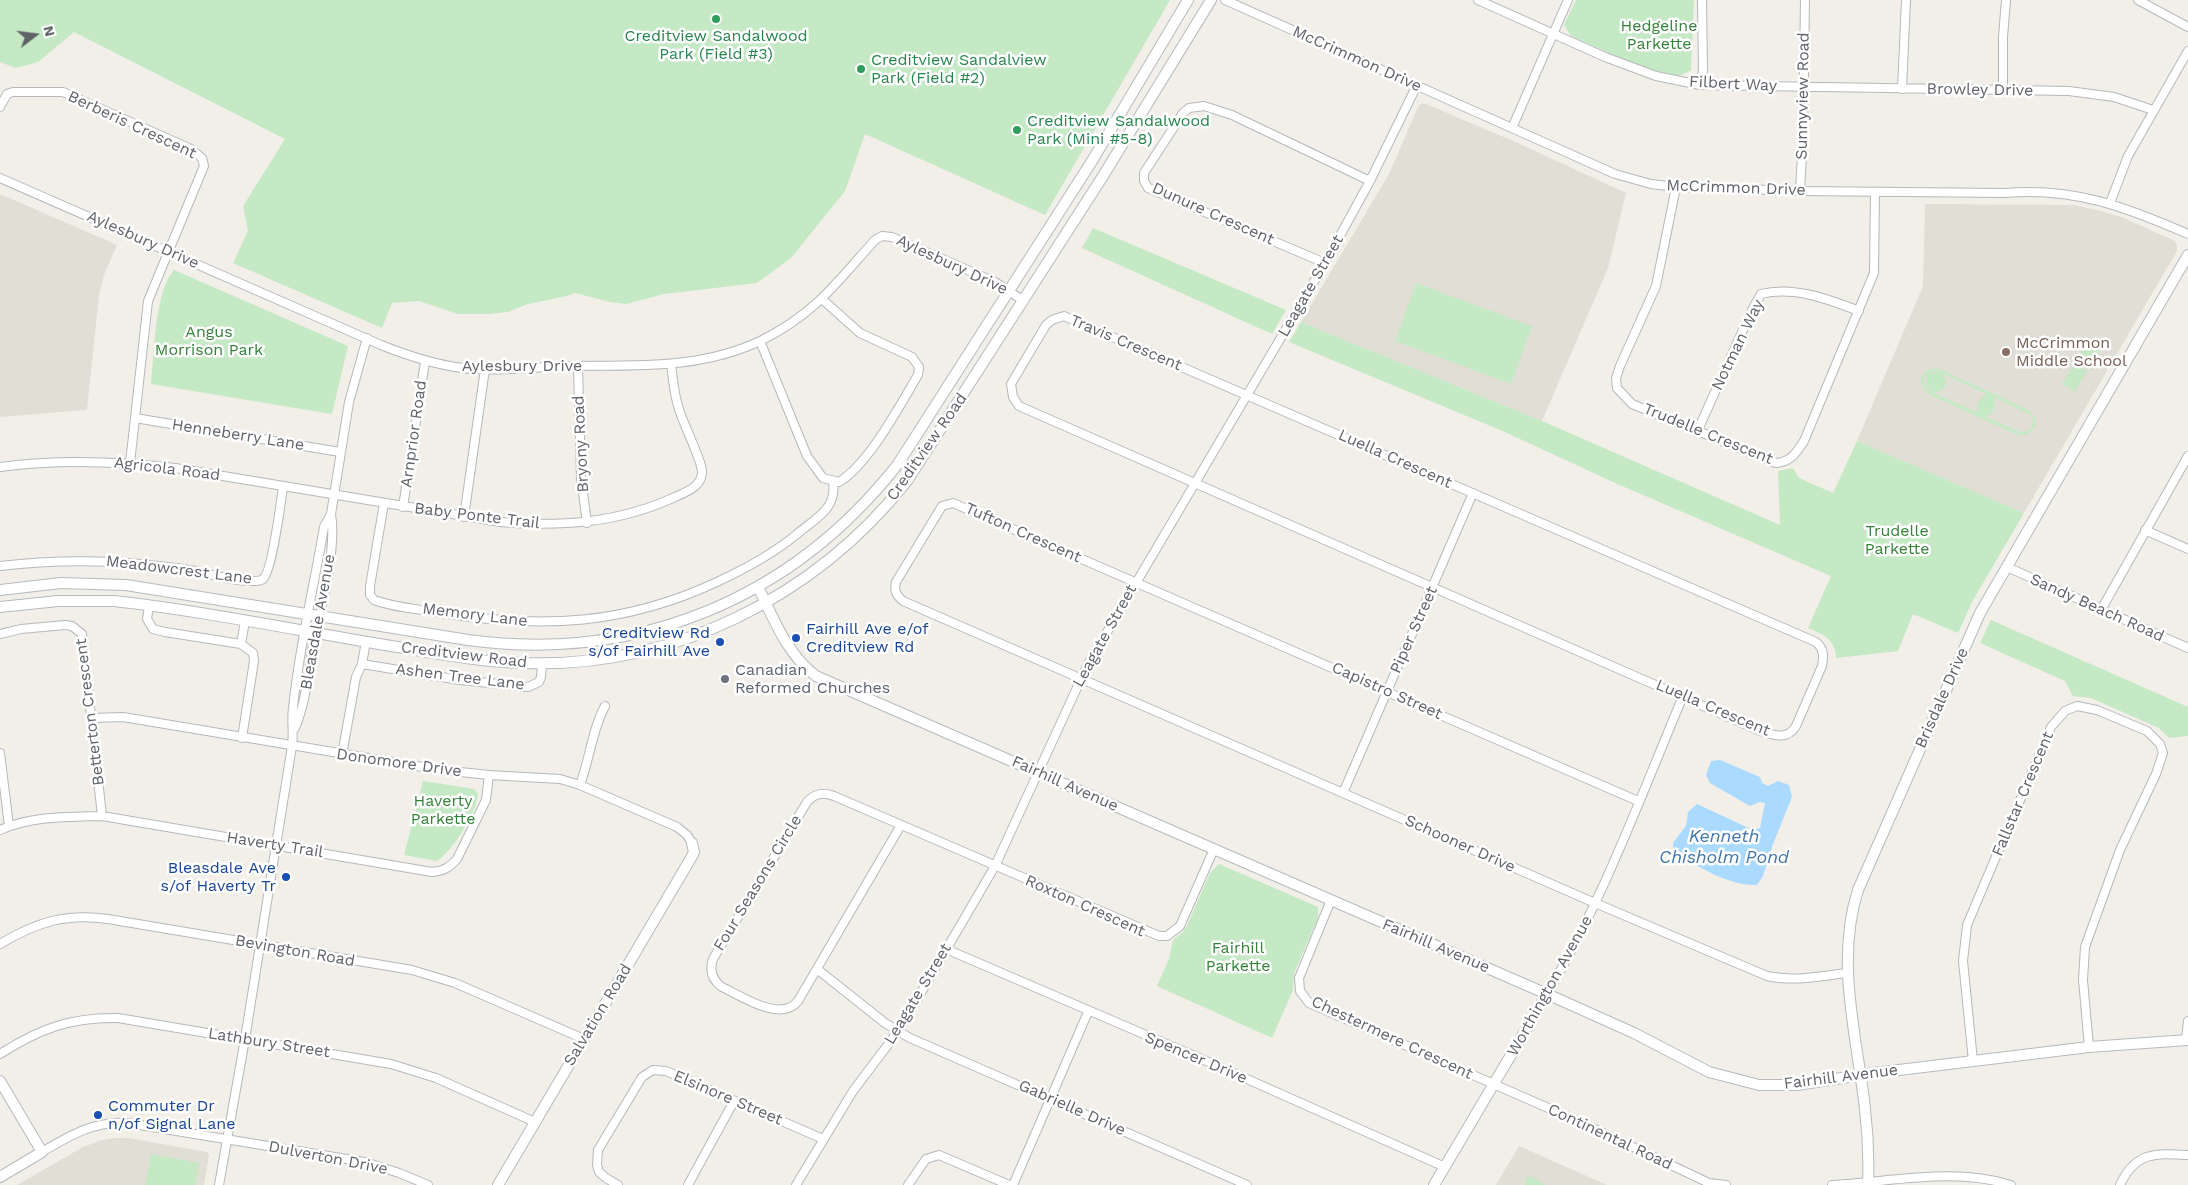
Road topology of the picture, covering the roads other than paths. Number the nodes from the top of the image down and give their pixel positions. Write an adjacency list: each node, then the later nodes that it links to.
1 (1188, 0): 32 (street, Creditview Road)
2 (1210, 0): 34 (street, Creditview Road)
3 (1225, 0): 14 (street, McCrimmon Drive)
4 (1478, 0): 12 (street, Filbert Way)
5 (1568, 0): 12 (street)
6 (1702, 0): 15 (street)
7 (1805, 0): 16 (street, Sunnyview Road)
8 (1906, 0): 17 (street)
9 (2006, 0): 18 (street)
10 (2138, 0): 11 (street)
11 (2188, 27)
12 (1553, 33): 15 (street, Filbert Way); 21 (street)
13 (2188, 51): 20 (street)
14 (1417, 85): 21 (street, McCrimmon Drive); 23 (street, Leagate Street)
15 (1700, 85): 16 (street, Filbert Way)
16 (1803, 88): 17 (street, Browley Drive); 25 (street, Sunnyview Road)
17 (1902, 89): 18 (street, Browley Drive)
18 (2003, 91): 20 (street, Browley Drive)
19 (0, 107): 29 (street, Berberis Crescent)
20 (2154, 110): 27 (street)
21 (1512, 128): 24 (street, McCrimmon Drive)
22 (0, 178): 29 (street, Aylesbury Drive)
23 (1370, 181): 31 (street, Leagate Street); 31 (street, Dunure Crescent)
24 (1676, 187): 25 (street, McCrimmon Drive); 44 (street, Trudelle Crescent)
25 (1800, 191): 26 (street, McCrimmon Drive)
26 (1875, 192): 27 (street, McCrimmon Drive); 35 (street, Trudelle Crescent)
27 (2110, 203): 28 (street, McCrimmon Drive)
28 (2188, 234)
29 (168, 251): 36 (street, Aylesbury Drive); 43 (street, Berberis Crescent)
30 (2188, 255): 61 (street, Brisdale Drive)
31 (1325, 263): 42 (street, Leagate Street)
32 (1009, 292): 33 (street, Aylesbury Drive); 34 (street, Aylesbury Drive); 63 (street, Creditview Road)
33 (823, 300): 37 (street, Aylesbury Drive); 49 (street)
34 (1024, 301): 66 (street, Creditview Road)
35 (1859, 311): 44 (street, Notman Way); 44 (street, Trudelle Crescent)
36 (367, 338): 38 (street, Aylesbury Drive); 45 (street, Bleasdale Avenue)
37 (760, 341): 39 (street, Aylesbury Drive); 49 (street)
38 (424, 362): 41 (street, Aylesbury Drive); 55 (street, Arnprior Road)
39 (671, 364): 40 (street, Aylesbury Drive); 57 (street, Baby Ponte Trail)
40 (578, 366): 41 (street, Aylesbury Drive); 57 (street, Bryony Road)
41 (486, 369): 56 (street)
42 (1248, 395): 50 (street, Leagate Street); 50 (street, Travis Crescent); 52 (street, Luella Crescent)
43 (136, 418): 45 (street, Henneberry Lane); 47 (street, Berberis Crescent)
44 (1697, 432)
45 (340, 452): 53 (street, Bleasdale Avenue)
46 (2188, 456): 58 (street)
47 (130, 463): 48 (street, Agricola Road); 51 (street, Agricola Road)
48 (0, 467)
49 (833, 482): 54 (street, Memory Lane)
50 (1194, 483): 62 (street, Leagate Street); 64 (street, Luella Crescent)
51 (282, 487): 53 (street, Agricola Road); 60 (street, Meadowcrest Lane)
52 (1473, 493): 64 (street, Piper Street); 82 (street, Luella Crescent)
53 (334, 495): 54 (street, Baby Ponte Trail); 70 (street, Bleasdale Avenue)
54 (384, 503): 55 (street, Baby Ponte Trail)
55 (403, 507): 56 (street, Baby Ponte Trail)
56 (464, 517): 57 (street, Baby Ponte Trail)
57 (587, 523)
58 (2145, 530): 59 (street); 69 (street)
59 (2188, 549)
60 (0, 566)
61 (2007, 567): 69 (street, Sandy Beach Road); 109 (street, Brisdale Drive)
62 (1136, 582): 80 (street, Leagate Street); 80 (street, Tufton Crescent); 81 (street, Capistro Street)
63 (758, 587): 66 (street, Fairhill Avenue); 70 (street, Creditview Road)
64 (1433, 587): 81 (street, Piper Street); 82 (street, Luella Crescent)
65 (0, 590): 70 (street, Creditview Road)
66 (766, 602): 78 (street, Creditview Road); 90 (street, Fairhill Avenue)
67 (150, 606): 68 (street, Creditview Road); 71 (street, Creditview Road); 76 (street)
68 (0, 607)
69 (2101, 610): 77 (street, Sandy Beach Road)
70 (314, 615): 72 (street, Bleasdale Avenue); 73 (street, Bleasdale Avenue)
71 (245, 621): 72 (street, Creditview Road); 76 (street)
72 (305, 632): 73 (street, Creditview Road); 85 (street, Bleasdale Avenue)
73 (316, 633): 75 (street, Creditview Road); 85 (street, Bleasdale Avenue)
74 (0, 634): 84 (street, Betterton Crescent)
75 (366, 642): 78 (street, Creditview Road); 79 (street)
76 (241, 644): 86 (street)
77 (2188, 648)
78 (542, 663): 79 (street, Ashen Tree Lane)
79 (362, 664): 89 (street)
80 (1080, 679): 90 (street, Leagate Street); 93 (street, Schooner Drive)
81 (1387, 691): 93 (street, Piper Street); 94 (street, Capistro Street)
82 (1683, 696): 94 (street, Worthington Avenue)
83 (605, 706): 92 (street)
84 (92, 718): 86 (street, Donomore Drive); 95 (street, Betterton Crescent)
85 (294, 729): 87 (street, Bleasdale Avenue)
86 (242, 738): 87 (street, Donomore Drive)
87 (292, 746): 89 (street, Donomore Drive); 100 (street, Bleasdale Avenue)
88 (0, 753): 97 (street)
89 (342, 755): 91 (street, Donomore Drive)
90 (1039, 772): 101 (street, Fairhill Avenue); 102 (street, Leagate Street)
91 (488, 775): 92 (street, Donomore Drive); 100 (street, Haverty Trail)
92 (580, 785): 99 (street, Donomore Drive)
93 (1343, 793): 104 (street, Schooner Drive)
94 (1638, 801): 104 (street, Worthington Avenue)
95 (102, 816): 97 (street, Haverty Trail); 100 (street, Haverty Trail)
96 (901, 825): 102 (street, Four Seasons Circle); 108 (street, Four Seasons Circle); 108 (street, Four Seasons Circle)
97 (9, 826): 98 (street, Haverty Trail)
98 (0, 830)
99 (692, 843): 115 (street, Salvation Road)
100 (276, 846): 106 (street, Bleasdale Avenue)
101 (1214, 849): 102 (street, Roxton Crescent); 103 (street, Fairhill Avenue)
102 (995, 866): 107 (street, Leagate Street)
103 (1331, 900): 110 (street, Fairhill Avenue); 122 (street, Chestermere Crescent)
104 (1595, 903): 109 (street, Schooner Drive); 110 (street, Worthington Avenue)
105 (0, 944): 106 (street, Bevington Road)
106 (260, 945): 114 (street, Bleasdale Avenue); 115 (street, Bevington Road)
107 (946, 949): 111 (street, Spencer Drive); 113 (street, Leagate Street)
108 (816, 969): 113 (street, Gabrielle Drive)
109 (1847, 973): 120 (street, Brisdale Drive)
110 (1548, 994): 120 (street, Fairhill Avenue); 122 (street, Worthington Avenue)
111 (1088, 1012): 123 (street); 130 (street, Spencer Drive)
112 (2188, 1021): 116 (street)
113 (898, 1030): 123 (street, Gabrielle Drive); 127 (street, Leagate Street)
114 (245, 1039): 118 (street, Lathbury Street); 125 (street, Lathbury Street); 126 (street, Bleasdale Avenue)
115 (584, 1039): 125 (street, Salvation Road)
116 (2187, 1040): 117 (street, Fairhill Avenue)
117 (2089, 1047): 119 (street, Fairhill Avenue); 119 (street, Fallstar Crescent)
118 (0, 1054)
119 (1973, 1061): 120 (street, Fairhill Avenue)
120 (1860, 1074): 132 (street, Brisdale Drive)
121 (0, 1081): 128 (street)
122 (1494, 1085): 130 (street, Worthington Avenue); 144 (street, Continental Road)
123 (1051, 1099): 141 (street); 142 (street, Gabrielle Drive)
124 (734, 1101): 127 (street, Elsinore Street); 136 (street, Elsinore Street); 137 (street)
125 (535, 1122): 135 (street, Salvation Road)
126 (226, 1139): 128 (street, Dulverton Drive); 133 (street, Bleasdale Avenue); 134 (street, Dulverton Drive)
127 (823, 1139): 138 (street, Leagate Street)
128 (42, 1152): 131 (street)
129 (2188, 1155): 147 (street)
130 (1445, 1167): 143 (street, Worthington Avenue)
131 (0, 1177)
132 (1868, 1184): 145 (street); 146 (street)
133 (219, 1185)
134 (428, 1185)
135 (498, 1185)
136 (618, 1185)
137 (688, 1185)
138 (796, 1185)
139 (908, 1185): 140 (street)
140 (1008, 1185)
141 (1013, 1185)
142 (1246, 1185)
143 (1434, 1185)
144 (1726, 1185)
145 (1832, 1185)
146 (2011, 1185)
147 (2120, 1185)

